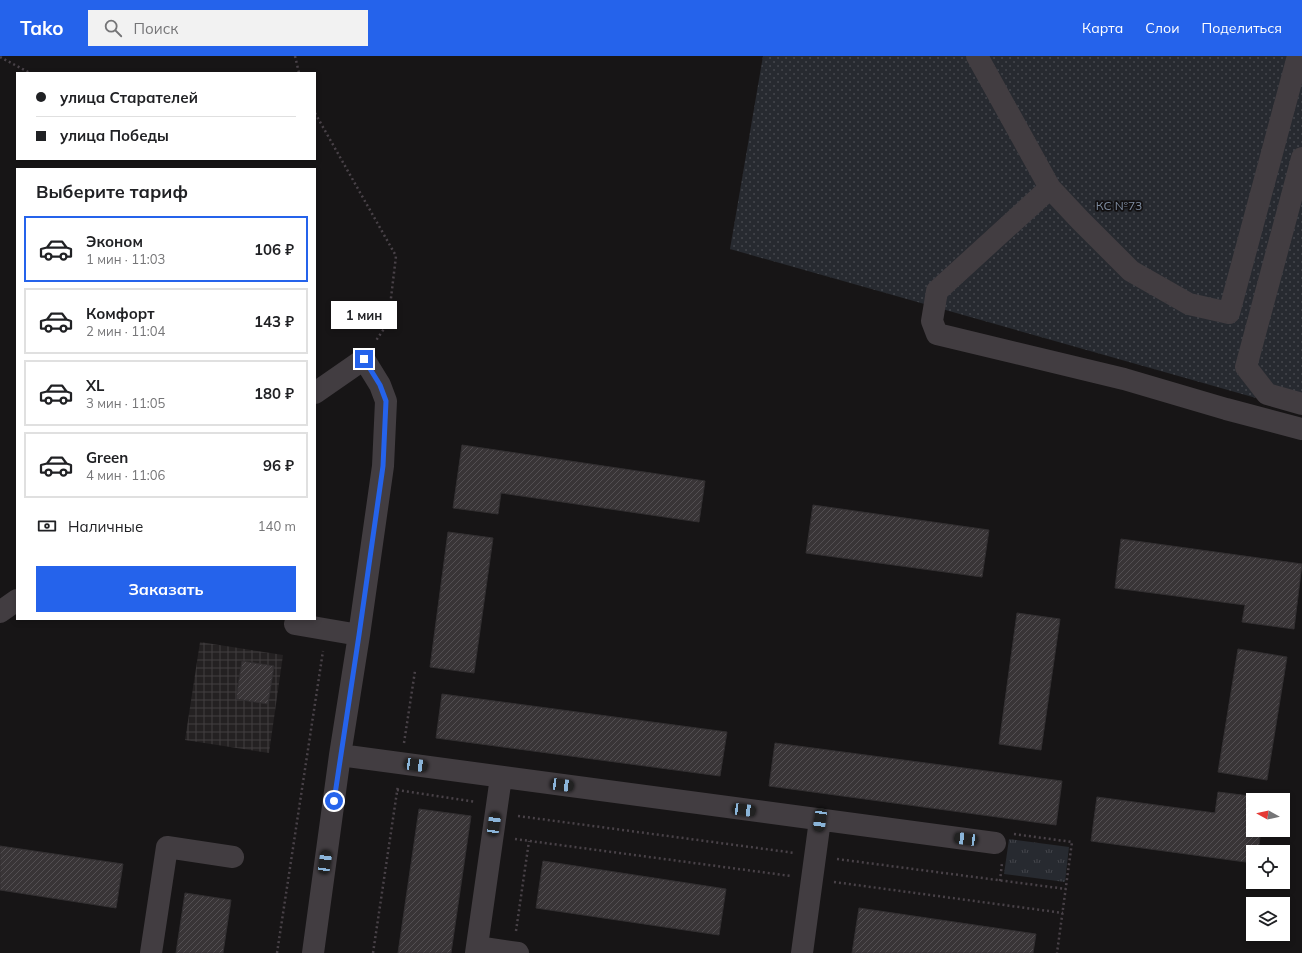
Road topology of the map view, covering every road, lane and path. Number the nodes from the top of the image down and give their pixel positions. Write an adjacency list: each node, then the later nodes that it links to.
1 (295, 56): 6 (path)
2 (977, 56): 9 (street)
3 (1298, 56): 9 (street)
4 (0, 57): 5 (path)
5 (28, 72)
6 (299, 72)
7 (316, 115): 10 (path)
8 (1302, 158): 12 (street)
9 (1050, 188): 13 (street)
10 (364, 359): 11 (street); 18 (street)
11 (316, 392)
12 (1302, 404)
13 (1302, 429)
14 (16, 601): 15 (street)
15 (0, 612)
16 (295, 624): 17 (street)
17 (326, 629): 18 (street); 36 (path)
18 (359, 635): 20 (street)
19 (415, 671): 21 (path)
20 (340, 755): 21 (street); 37 (street)
21 (401, 763): 22 (street); 23 (path)
22 (501, 777): 24 (street); 25 (street)
23 (397, 790): 24 (path); 38 (path)
24 (496, 809): 26 (street); 29 (path)
25 (820, 820): 28 (street); 29 (street)
26 (492, 836): 27 (path); 34 (street)
27 (529, 841): 31 (path); 39 (path)
28 (995, 843)
29 (815, 856): 31 (street); 32 (path)
30 (233, 857): 35 (street)
31 (812, 879): 33 (path); 40 (street)
32 (1066, 890)
33 (1063, 913)
34 (476, 950): 39 (street)
35 (151, 953)
36 (277, 953)
37 (313, 953)
38 (373, 953)
39 (516, 953)
40 (802, 953)

